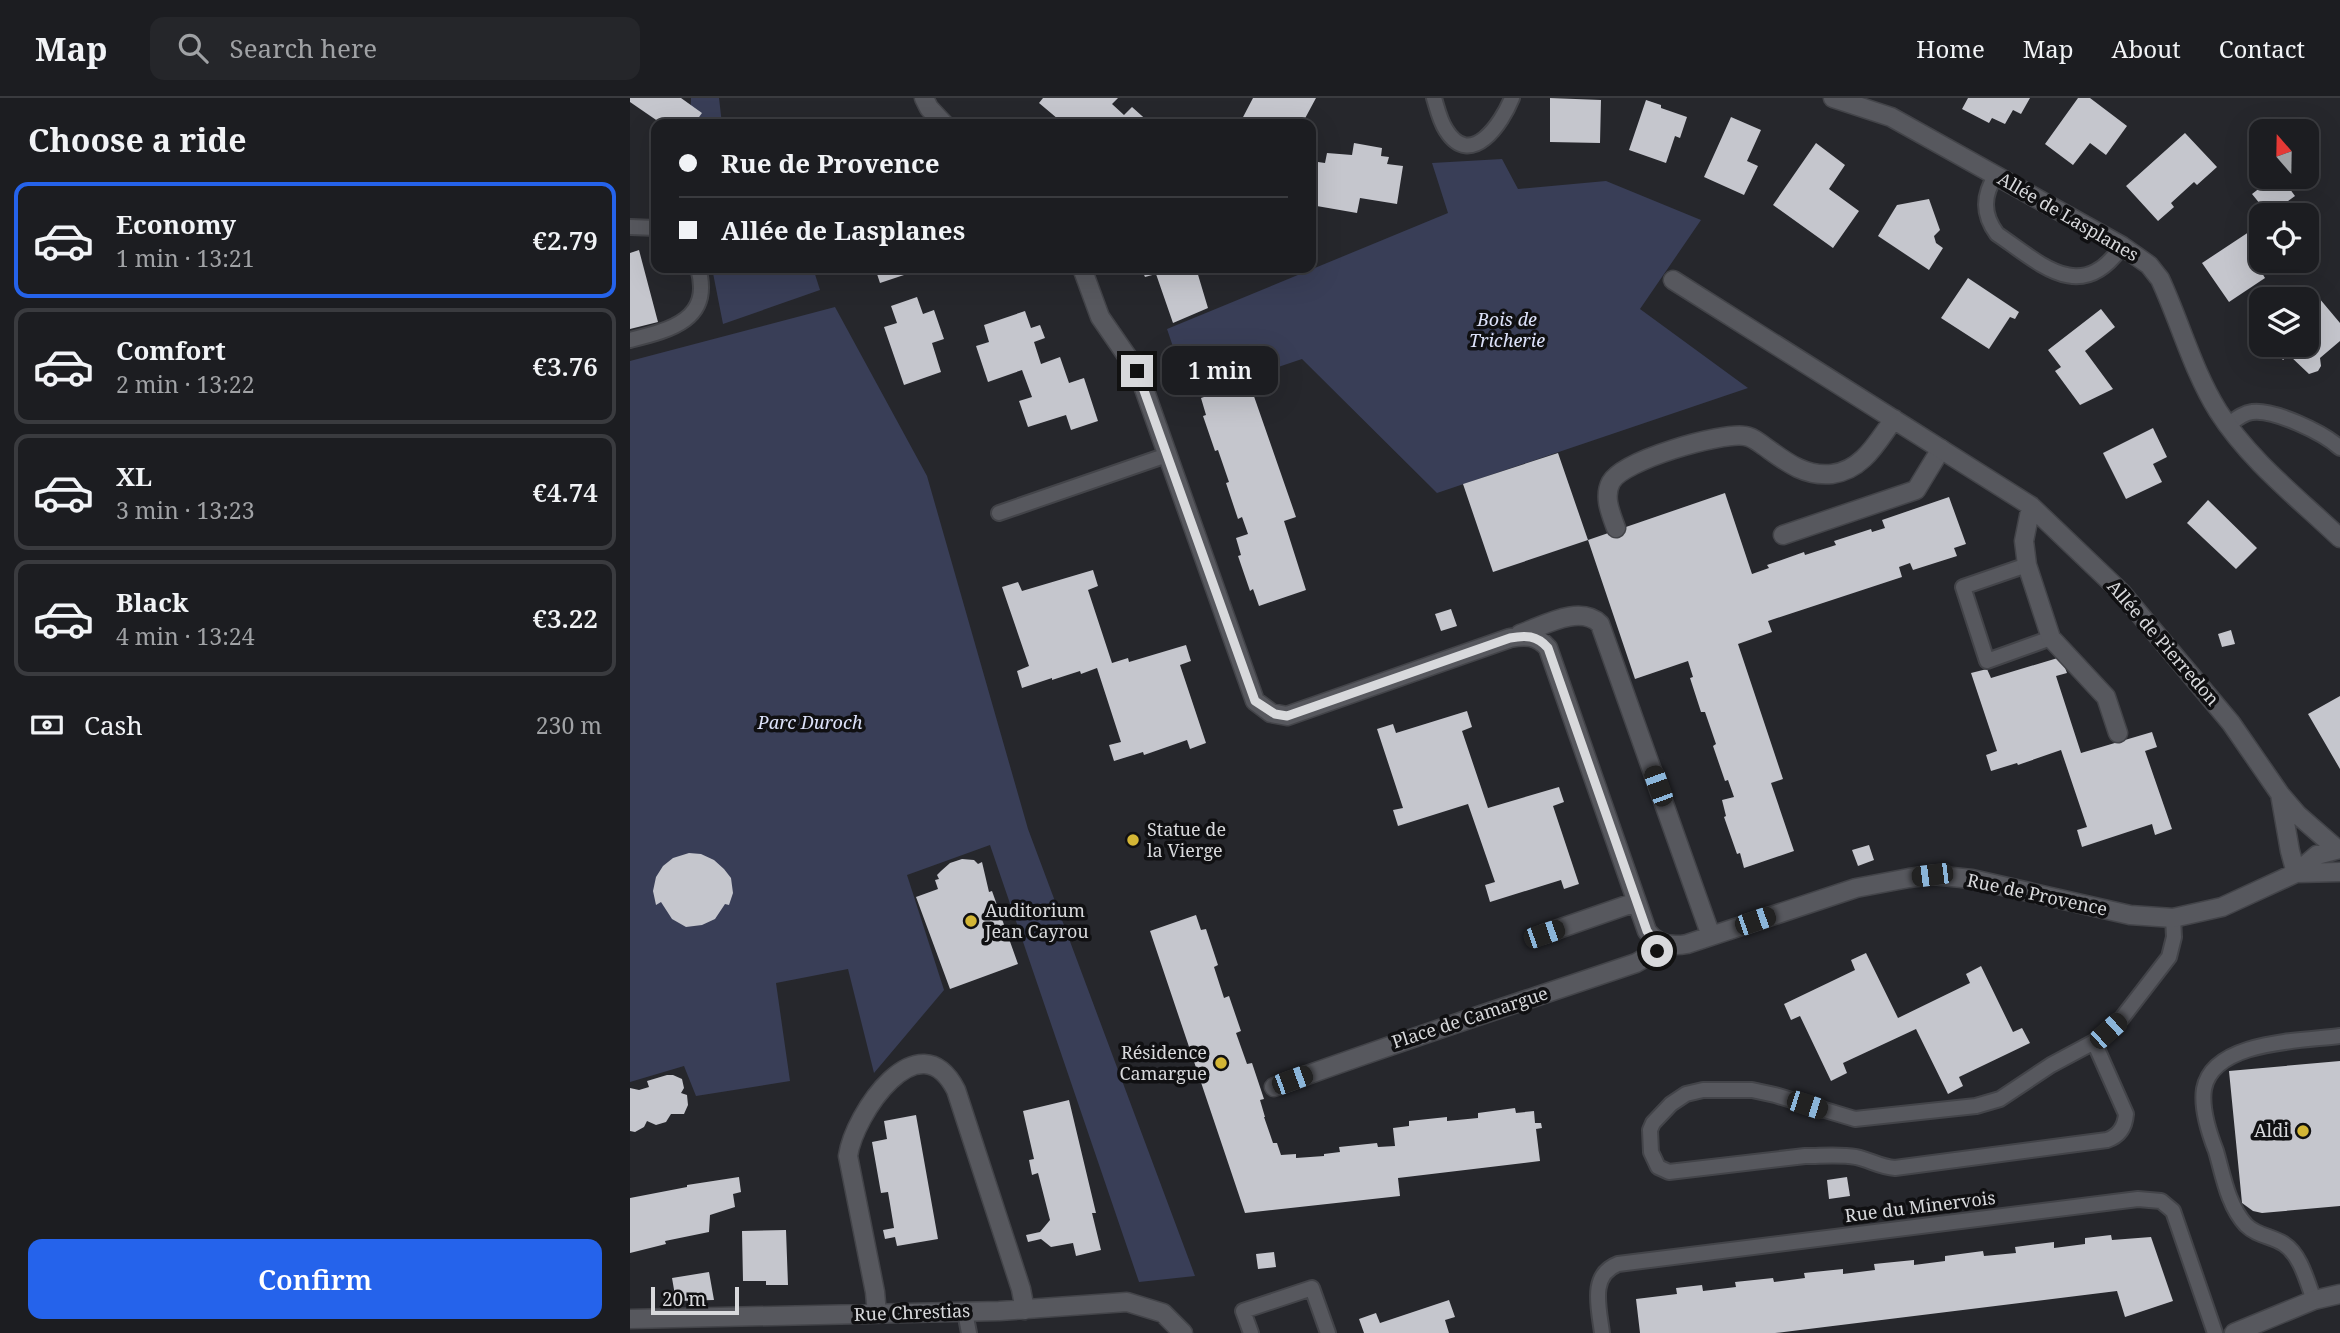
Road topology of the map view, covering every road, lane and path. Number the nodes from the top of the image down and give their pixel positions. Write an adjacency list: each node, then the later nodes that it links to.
1 (924, 98): 6 (street)
2 (1434, 98): 3 (lane)
3 (1512, 98)
4 (1833, 98): 5 (street, Allée de Lasplanes)
5 (1854, 101): 7 (street, Allée de Lasplanes)
6 (939, 119)
7 (1996, 175): 10 (street, Allée de Lasplanes); 10 (lane)
8 (630, 227): 9 (lane)
9 (651, 228)
10 (2122, 246): 16 (street, Allée de Lasplanes)
11 (699, 273): 14 (lane)
12 (1084, 273): 19 (street)
13 (1673, 280): 15 (street, Allée de Pierredon)
14 (630, 340)
15 (1894, 419): 18 (street, Allée de Pierredon); 22 (street)
16 (2228, 425): 17 (lane); 24 (street, Allée de Lasplanes)
17 (2340, 448)
18 (1941, 449): 20 (street, Allée de Pierredon); 23 (street)
19 (1167, 455): 21 (lane); 26 (street)
20 (2031, 506): 25 (street); 29 (street, Allée de Pierredon)
21 (999, 513)
22 (1616, 528)
23 (1783, 535)
24 (2340, 538)
25 (2027, 565): 27 (street); 27 (lane)
26 (1510, 638): 33 (street); 36 (street)
27 (2051, 638): 28 (street)
28 (2119, 733)
29 (2280, 793): 30 (street, Allée de Pierredon); 32 (street)
30 (2338, 849): 32 (street, Rue de Provence)
31 (2340, 872): 32 (street, Rue de Provence)
32 (2297, 873): 34 (street, Rue de Provence)
33 (1636, 902): 35 (street); 37 (street)
34 (2173, 918): 36 (street, Rue de Provence); 39 (lane)
35 (1544, 934)
36 (1711, 936): 37 (street, Rue de Provence)
37 (1662, 943): 40 (street, Place de Camargue)
38 (2340, 1036): 43 (lane)
39 (2094, 1042): 39 (lane)
40 (1273, 1087)
41 (2340, 1282): 43 (street)
42 (2340, 1294): 43 (street)
43 (2314, 1300): 54 (street)
44 (1025, 1310): 45 (street, Rue Chrestias); 46 (street); 49 (street, Rue Chrestias)
45 (965, 1312): 46 (street, Rue Chrestias); 48 (lane)
46 (877, 1314): 47 (street, Rue Chrestias)
47 (630, 1319)
48 (969, 1333)
49 (1183, 1333)
50 (1251, 1333): 51 (lane)
51 (1328, 1333)
52 (1602, 1333): 53 (lane, Rue du Minervois)
53 (2216, 1333)
54 (2234, 1333)

